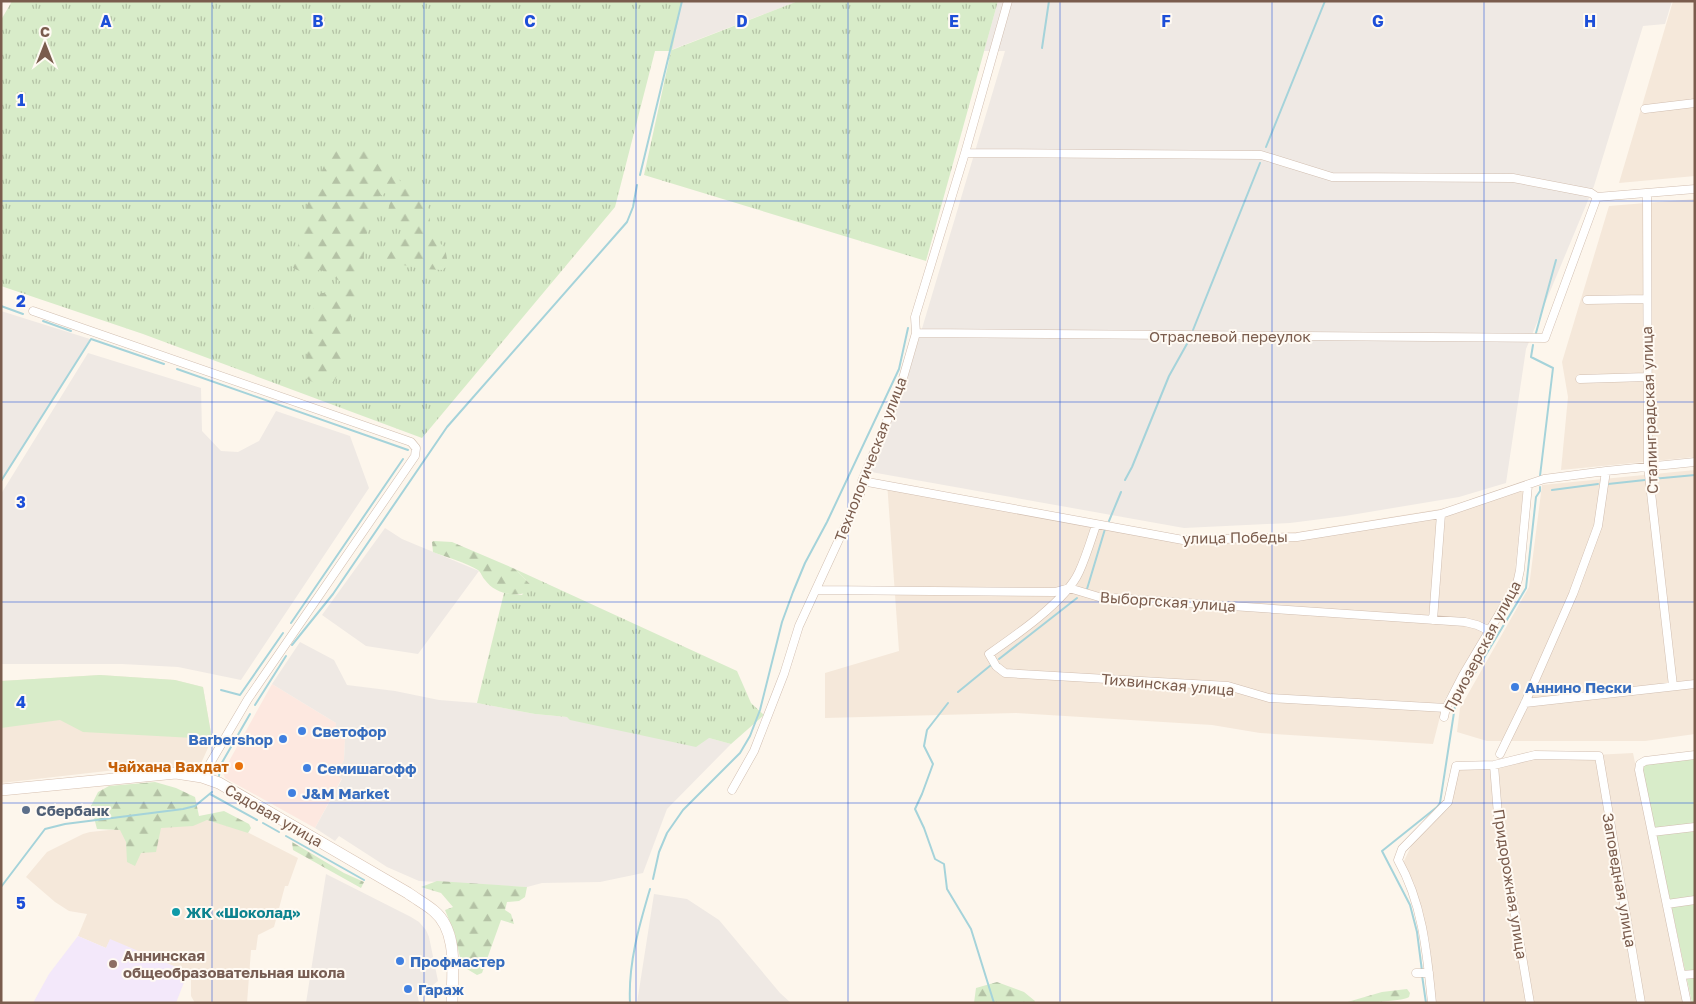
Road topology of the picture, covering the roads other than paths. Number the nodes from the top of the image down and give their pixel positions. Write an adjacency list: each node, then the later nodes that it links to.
1 (1008, 1): 4 (street, Технологическая улица)
2 (1695, 103): 3 (street)
3 (1645, 109)
4 (965, 153): 7 (street); 11 (street, Технологическая улица)
5 (1695, 188): 6 (street)
6 (1647, 193): 7 (street); 8 (street, Сталинградская улица)
7 (1597, 197): 11 (street, Отраслевой переулок)
8 (1646, 299): 9 (street); 12 (street, Сталинградская улица)
9 (1588, 300)
10 (32, 311): 33 (street)
11 (916, 333): 17 (street, Технологическая улица)
12 (1647, 377): 13 (street); 15 (street, Сталинградская улица)
13 (1580, 379)
14 (1695, 462): 15 (street, улица Победы)
15 (1648, 466): 16 (street, улица Победы); 26 (street, Сталинградская улица)
16 (1606, 471): 18 (street, улица Победы); 27 (street)
17 (862, 481): 20 (street, улица Победы); 22 (street, Технологическая улица)
18 (1528, 485): 19 (street, улица Победы); 24 (street, Приозерская улица)
19 (1441, 514): 20 (street, улица Победы); 23 (street)
20 (1096, 525): 21 (street)
21 (1069, 588): 22 (street, Выборгская улица); 23 (street, Выборгская улица); 28 (street, Тихвинская улица)
22 (817, 590): 35 (street, Технологическая улица)
23 (1434, 620): 24 (street, Выборгская улица)
24 (1490, 630): 28 (street, Приозерская улица)
25 (1695, 684): 26 (street)
26 (1673, 686): 27 (street)
27 (1526, 703): 30 (street)
28 (1446, 708): 29 (street, Приозерская улица)
29 (1444, 718)
30 (1500, 754)
31 (1695, 755): 37 (street)
32 (1494, 765): 41 (street); 46 (street, Придорожная улица); 47 (street, Заповедная улица)
33 (202, 776): 34 (main road, Садовая улица); 44 (main road, Садовая улица)
34 (1, 790)
35 (732, 790)
36 (1695, 827): 37 (street)
37 (1652, 832): 39 (street)
38 (1695, 900): 39 (street)
39 (1667, 904): 43 (street)
40 (1416, 973): 41 (street)
41 (1428, 974): 45 (street)
42 (1695, 974): 43 (street)
43 (1682, 975): 48 (street)
44 (452, 1003)
45 (1432, 1003)
46 (1530, 1003)
47 (1641, 1003)
48 (1687, 1003)

